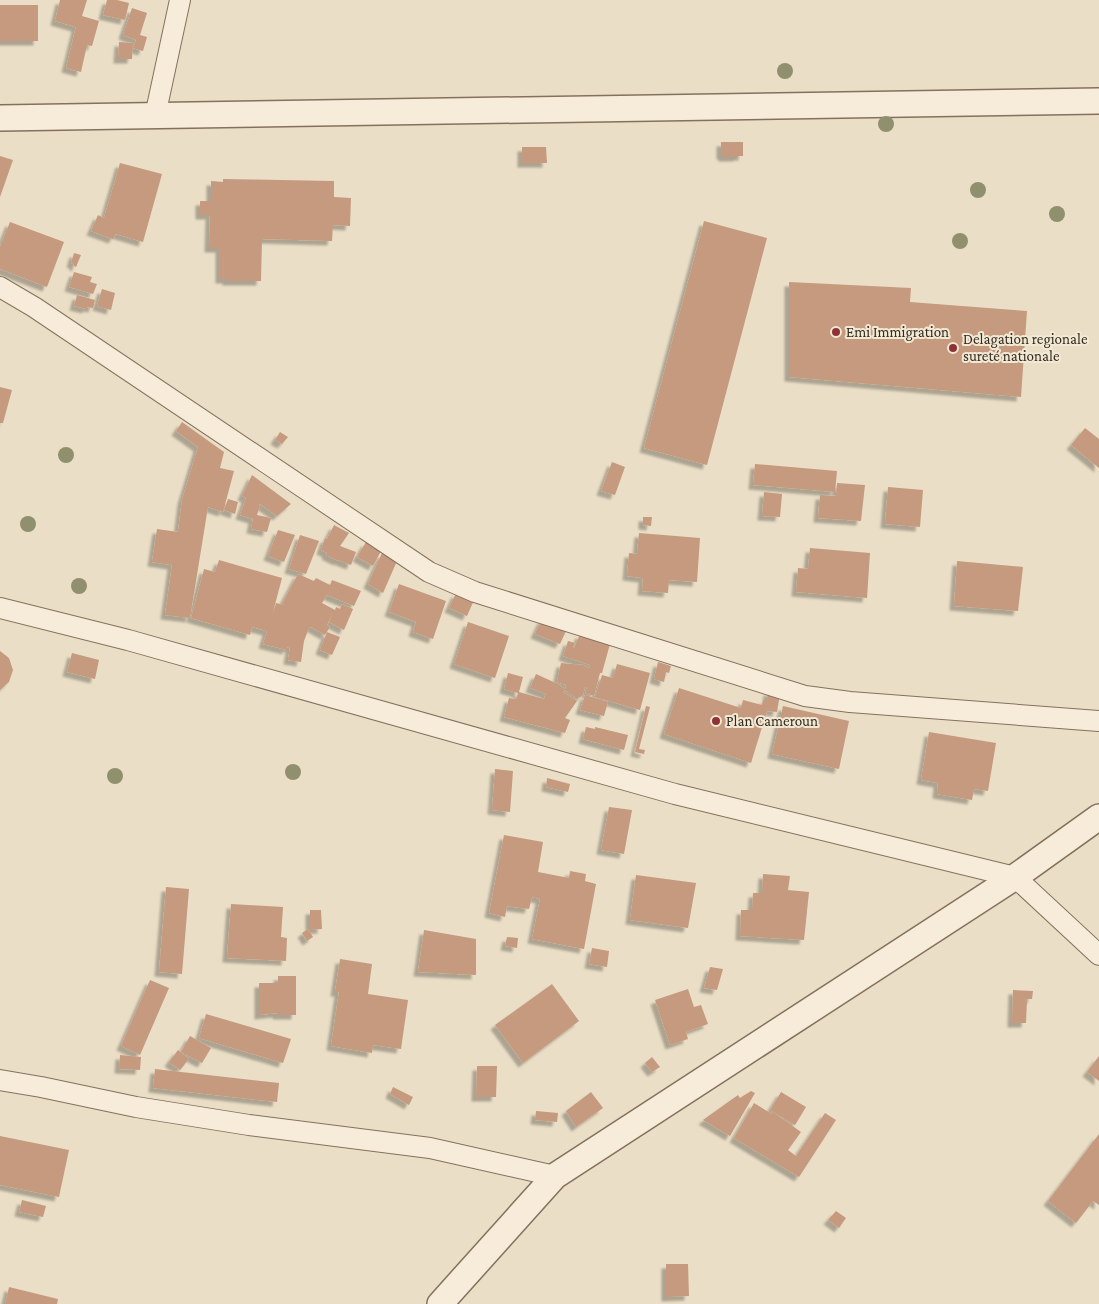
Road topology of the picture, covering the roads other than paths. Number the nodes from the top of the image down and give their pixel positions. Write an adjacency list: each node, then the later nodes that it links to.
1 (180, 0): 3 (street)
2 (1099, 101): 3 (street)
3 (155, 116): 4 (street)
4 (0, 118)
5 (0, 287): 7 (street)
6 (0, 608): 9 (street)
7 (1099, 722)
8 (1099, 817): 9 (street)
9 (1015, 877): 10 (street); 12 (street)
10 (1099, 955)
11 (0, 1080): 12 (street)
12 (555, 1176): 13 (street)
13 (440, 1304)

